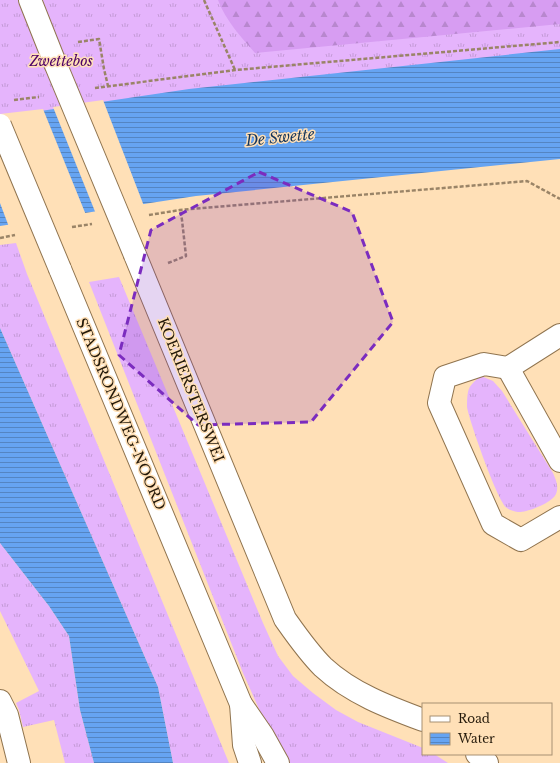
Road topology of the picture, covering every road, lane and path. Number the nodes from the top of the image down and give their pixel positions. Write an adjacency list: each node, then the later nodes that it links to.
1 (30, 0): 25 (street, KOERIERSTERSWEI, bridge)
2 (204, 0): 5 (path)
3 (82, 41): 6 (path)
4 (560, 42): 5 (path)
5 (235, 70): 6 (path)
6 (108, 86): 7 (path)
7 (93, 88)
8 (46, 95): 9 (path)
9 (8, 101)
10 (0, 125): 24 (street, STADSRONDWEG-NOORD, bridge)
11 (560, 199): 12 (path)
12 (180, 210): 13 (path); 18 (path)
13 (142, 216)
14 (96, 223): 15 (path)
15 (65, 228)
16 (20, 235): 17 (path)
17 (0, 238)
18 (168, 263)
19 (560, 335): 20 (street)
20 (508, 368): 21 (street); 22 (street)
21 (560, 461)
22 (560, 517)
23 (0, 701): 27 (street)
24 (241, 704): 28 (street, STADSRONDWEG-NOORD); 29 (street, STADSRONDWEG-NOORD)
25 (422, 720)
26 (478, 755): 30 (street)
27 (20, 763)
28 (250, 763)
29 (278, 763)
30 (487, 763)

